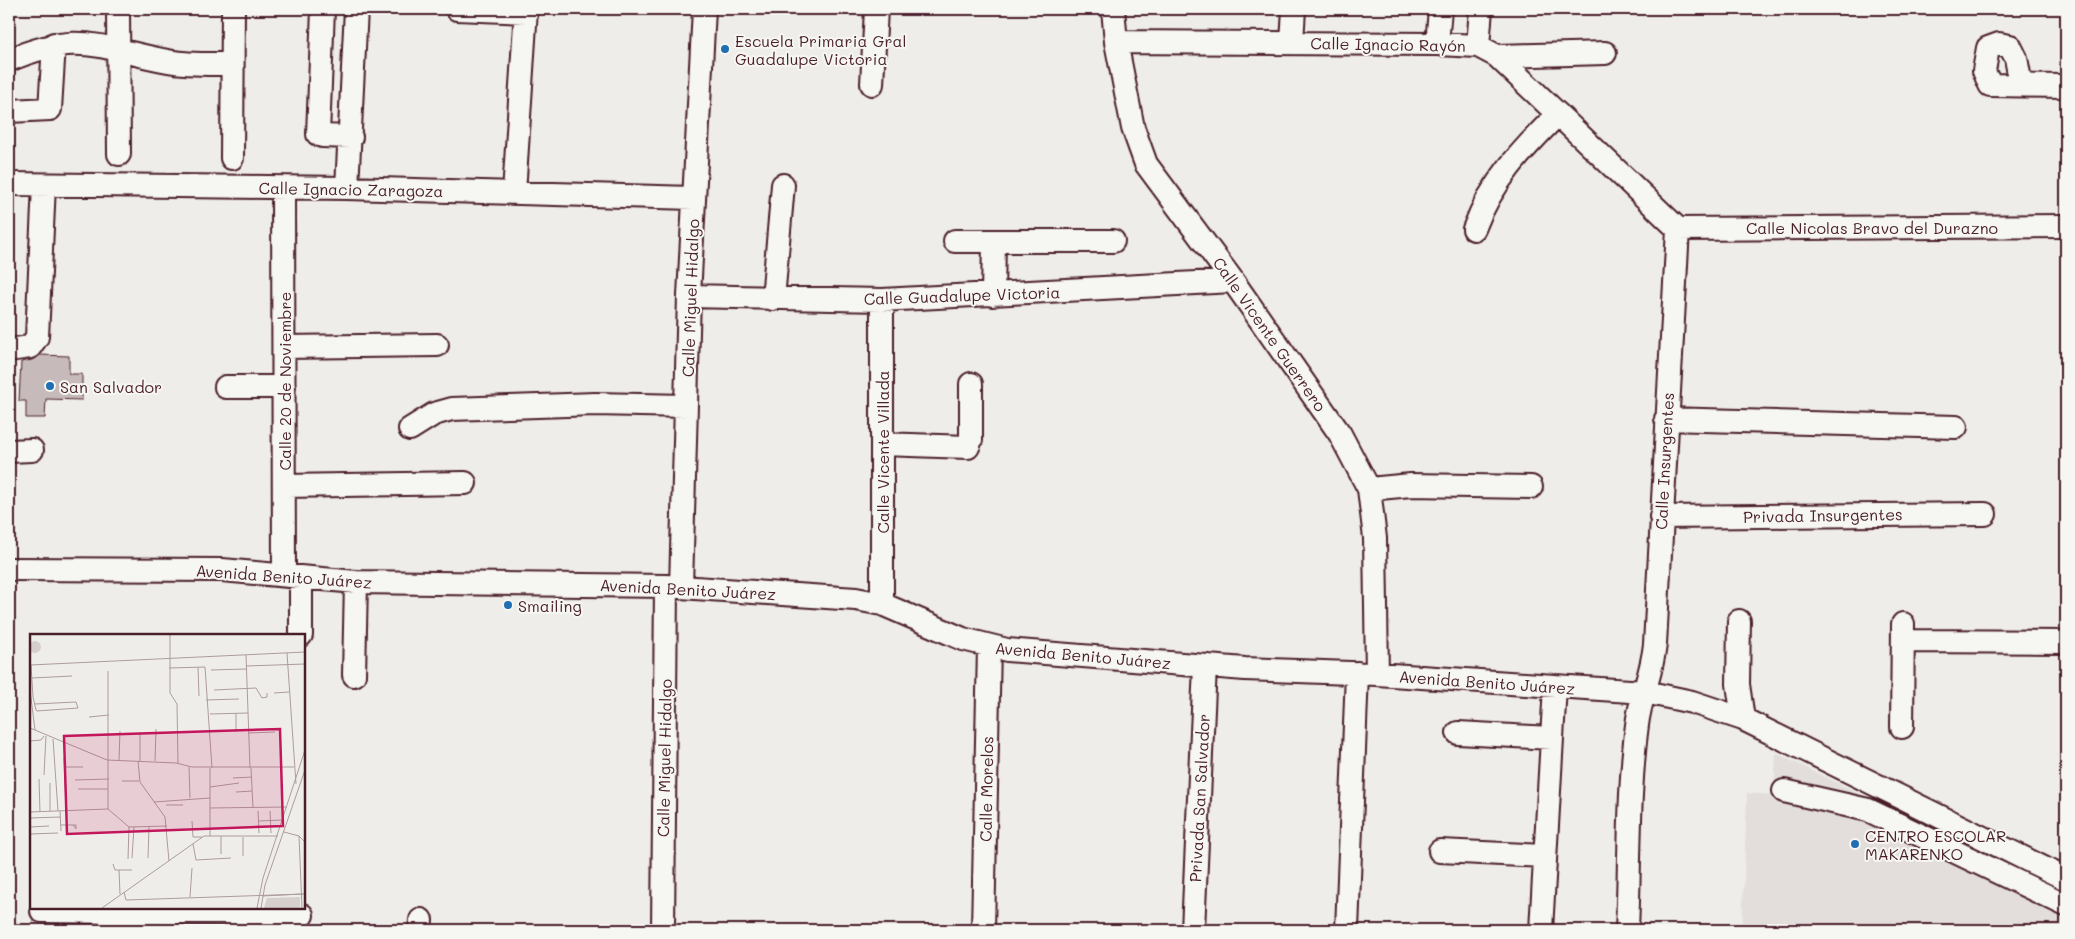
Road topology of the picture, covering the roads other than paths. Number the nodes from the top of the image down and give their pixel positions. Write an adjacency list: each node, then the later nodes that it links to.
1 (118, 9): 18 (street)
2 (232, 9): 22 (street)
3 (322, 9): 28 (street)
4 (356, 9): 28 (street)
5 (457, 9): 12 (street)
6 (704, 9): 37 (street, Calle Miguel Hidalgo)
7 (876, 9): 23 (street)
8 (1113, 9): 13 (street, Calle Vicente Guerrero)
9 (1294, 9): 14 (street)
10 (1440, 9): 16 (street)
11 (1480, 9): 17 (street)
12 (526, 10): 36 (street)
13 (1116, 42): 14 (street, Calle Ignacio Rayón); 44 (street, Calle Vicente Guerrero)
14 (1292, 42): 16 (street, Calle Ignacio Rayón)
15 (54, 44): 18 (street); 21 (street); 26 (street)
16 (1437, 44): 17 (street, Calle Ignacio Rayón)
17 (1478, 46): 20 (street, Calle Ignacio Rayón)
18 (119, 48): 22 (street); 29 (street)
19 (1605, 53): 20 (street)
20 (1497, 56): 27 (street, Calle Ignacio Rayón)
21 (9, 60)
22 (232, 64): 30 (street)
23 (872, 84)
24 (2021, 85): 25 (street)
25 (2066, 86)
26 (9, 111)
27 (1558, 114): 39 (street); 40 (street, Calle Ignacio Rayón)
28 (350, 137): 35 (street)
29 (119, 154)
30 (232, 158)
31 (9, 184): 32 (street, Calle Ignacio Zaragoza)
32 (44, 185): 34 (street, Calle Ignacio Zaragoza); 51 (street)
33 (783, 185): 47 (street)
34 (282, 188): 35 (street, Calle Ignacio Zaragoza); 50 (street, Calle 20 de Noviembre)
35 (347, 188): 36 (street, Calle Ignacio Zaragoza)
36 (514, 193): 37 (street, Calle Ignacio Zaragoza)
37 (694, 198): 46 (street, Calle Miguel Hidalgo)
38 (2066, 226): 40 (street, Calle Nicolas Bravo del Durazno)
39 (1474, 229)
40 (1678, 229): 56 (street, Calle Insurgentes)
41 (955, 241): 42 (street)
42 (994, 241): 43 (street); 45 (street)
43 (1113, 242)
44 (1234, 282): 45 (street, Calle Guadalupe Victoria); 65 (street, Calle Vicente Guerrero)
45 (993, 295): 48 (street, Calle Guadalupe Victoria)
46 (690, 296): 47 (street, Calle Guadalupe Victoria); 55 (street, Calle Miguel Hidalgo)
47 (774, 299): 48 (street, Calle Guadalupe Victoria)
48 (882, 300): 59 (street, Calle Vicente Villada)
49 (436, 345): 50 (street)
50 (284, 347): 54 (street, Calle 20 de Noviembre)
51 (9, 350)
52 (970, 384): 59 (street)
53 (226, 387): 54 (street)
54 (284, 388): 63 (street, Calle 20 de Noviembre)
55 (686, 406): 58 (street); 71 (street, Calle Miguel Hidalgo)
56 (1666, 419): 57 (street); 67 (street, Calle Insurgentes)
57 (1956, 426)
58 (410, 428)
59 (882, 444): 72 (street, Calle Vicente Villada)
60 (32, 450): 61 (street)
61 (9, 451)
62 (465, 483): 63 (street)
63 (285, 486): 69 (street, Calle 20 de Noviembre)
64 (1531, 487): 65 (street)
65 (1369, 489): 78 (street, Calle Vicente Guerrero)
66 (1985, 514): 67 (street, Privada Insurgentes)
67 (1661, 517): 81 (street, Calle Insurgentes)
68 (9, 570): 69 (street, Avenida Benito Juárez)
69 (292, 576): 70 (street, Avenida Benito Juárez); 74 (street, Calle 20 de Noviembre)
70 (356, 582): 71 (street, Avenida Benito Juárez); 79 (street)
71 (674, 587): 72 (street, Avenida Benito Juárez); 95 (street, Calle Miguel Hidalgo)
72 (882, 604): 76 (street, Avenida Benito Juárez)
73 (1740, 621): 82 (street)
74 (301, 634)
75 (2066, 642): 83 (street)
76 (989, 647): 77 (street, Avenida Benito Juárez); 96 (street, Calle Morelos)
77 (1205, 666): 78 (street, Avenida Benito Juárez); 97 (street, Privada San Salvador)
78 (1367, 674): 80 (street, Avenida Benito Juárez); 98 (street, Calle Vicente Guerrero)
79 (354, 675)
80 (1555, 686): 81 (street, Avenida Benito Juárez); 85 (street)
81 (1646, 692): 82 (street, Avenida Benito Juárez); 100 (street)
82 (1743, 720): 86 (street, Avenida Benito Juárez)
83 (1902, 727)
84 (1458, 733): 85 (street)
85 (1552, 738): 90 (street)
86 (1879, 786): 88 (street); 91 (street, Avenida Benito Juárez)
87 (1784, 791): 88 (street)
88 (1868, 810): 92 (street)
89 (1440, 851): 90 (street)
90 (1545, 856): 99 (street)
91 (2066, 879)
92 (2066, 905)
93 (42, 911): 94 (street)
94 (302, 918)
95 (663, 930)
96 (983, 930)
97 (1194, 930)
98 (1347, 930)
99 (1541, 930)
100 (1627, 930)

